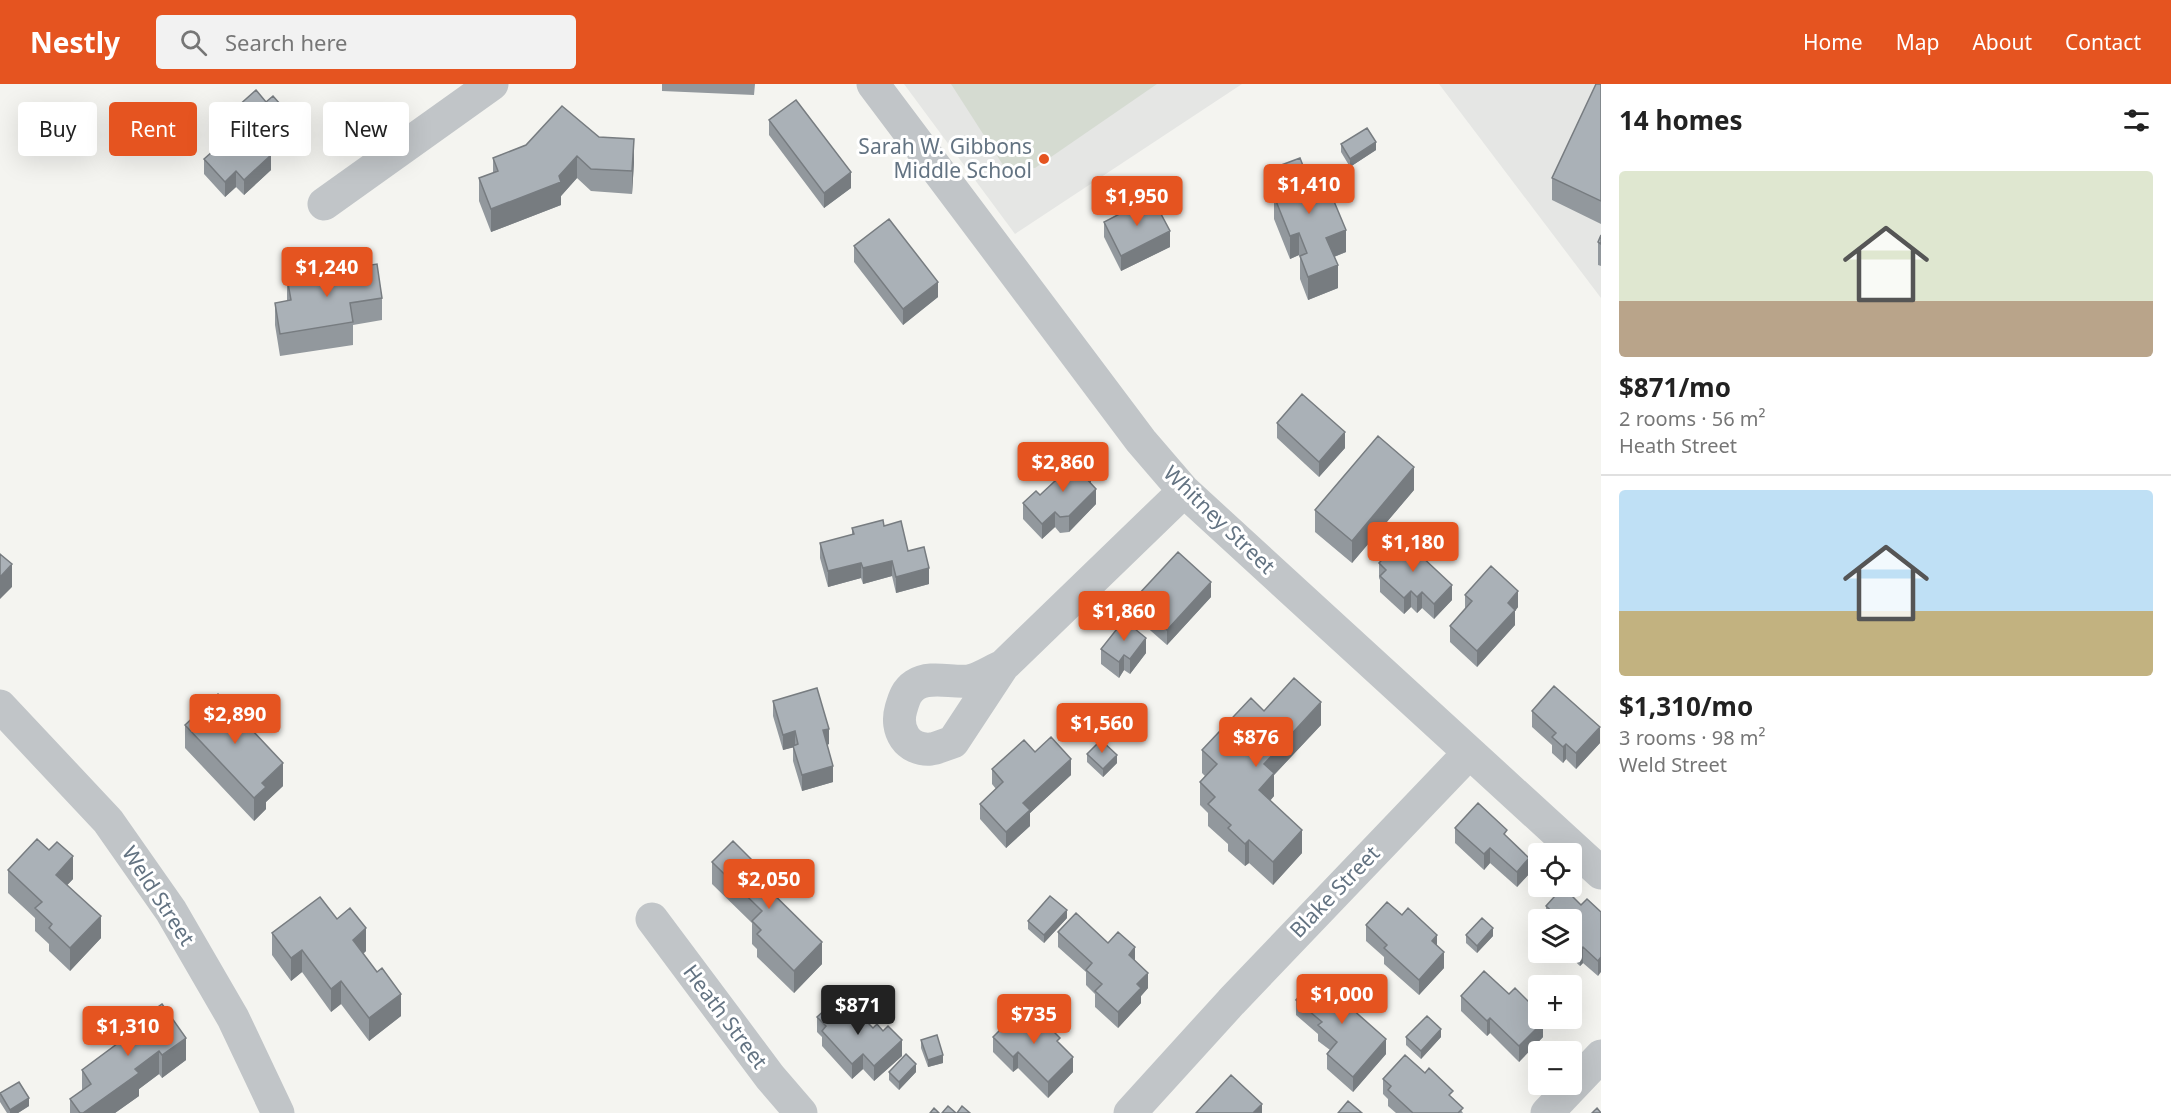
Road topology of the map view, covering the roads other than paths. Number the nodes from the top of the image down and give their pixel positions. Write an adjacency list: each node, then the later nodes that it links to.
1 (492, 84): 3 (street)
2 (873, 84): 4 (street, Whitney Street)
3 (324, 204)
4 (1184, 491): 5 (street); 7 (street, Whitney Street)
5 (1003, 666)
6 (0, 706): 11 (street, Weld Street)
7 (1469, 753): 8 (street, Whitney Street); 13 (street, Blake Street)
8 (1601, 873)
9 (652, 919): 12 (street, Heath Street)
10 (1601, 1056): 14 (street)
11 (278, 1113)
12 (801, 1113)
13 (1130, 1113)
14 (1547, 1113)

